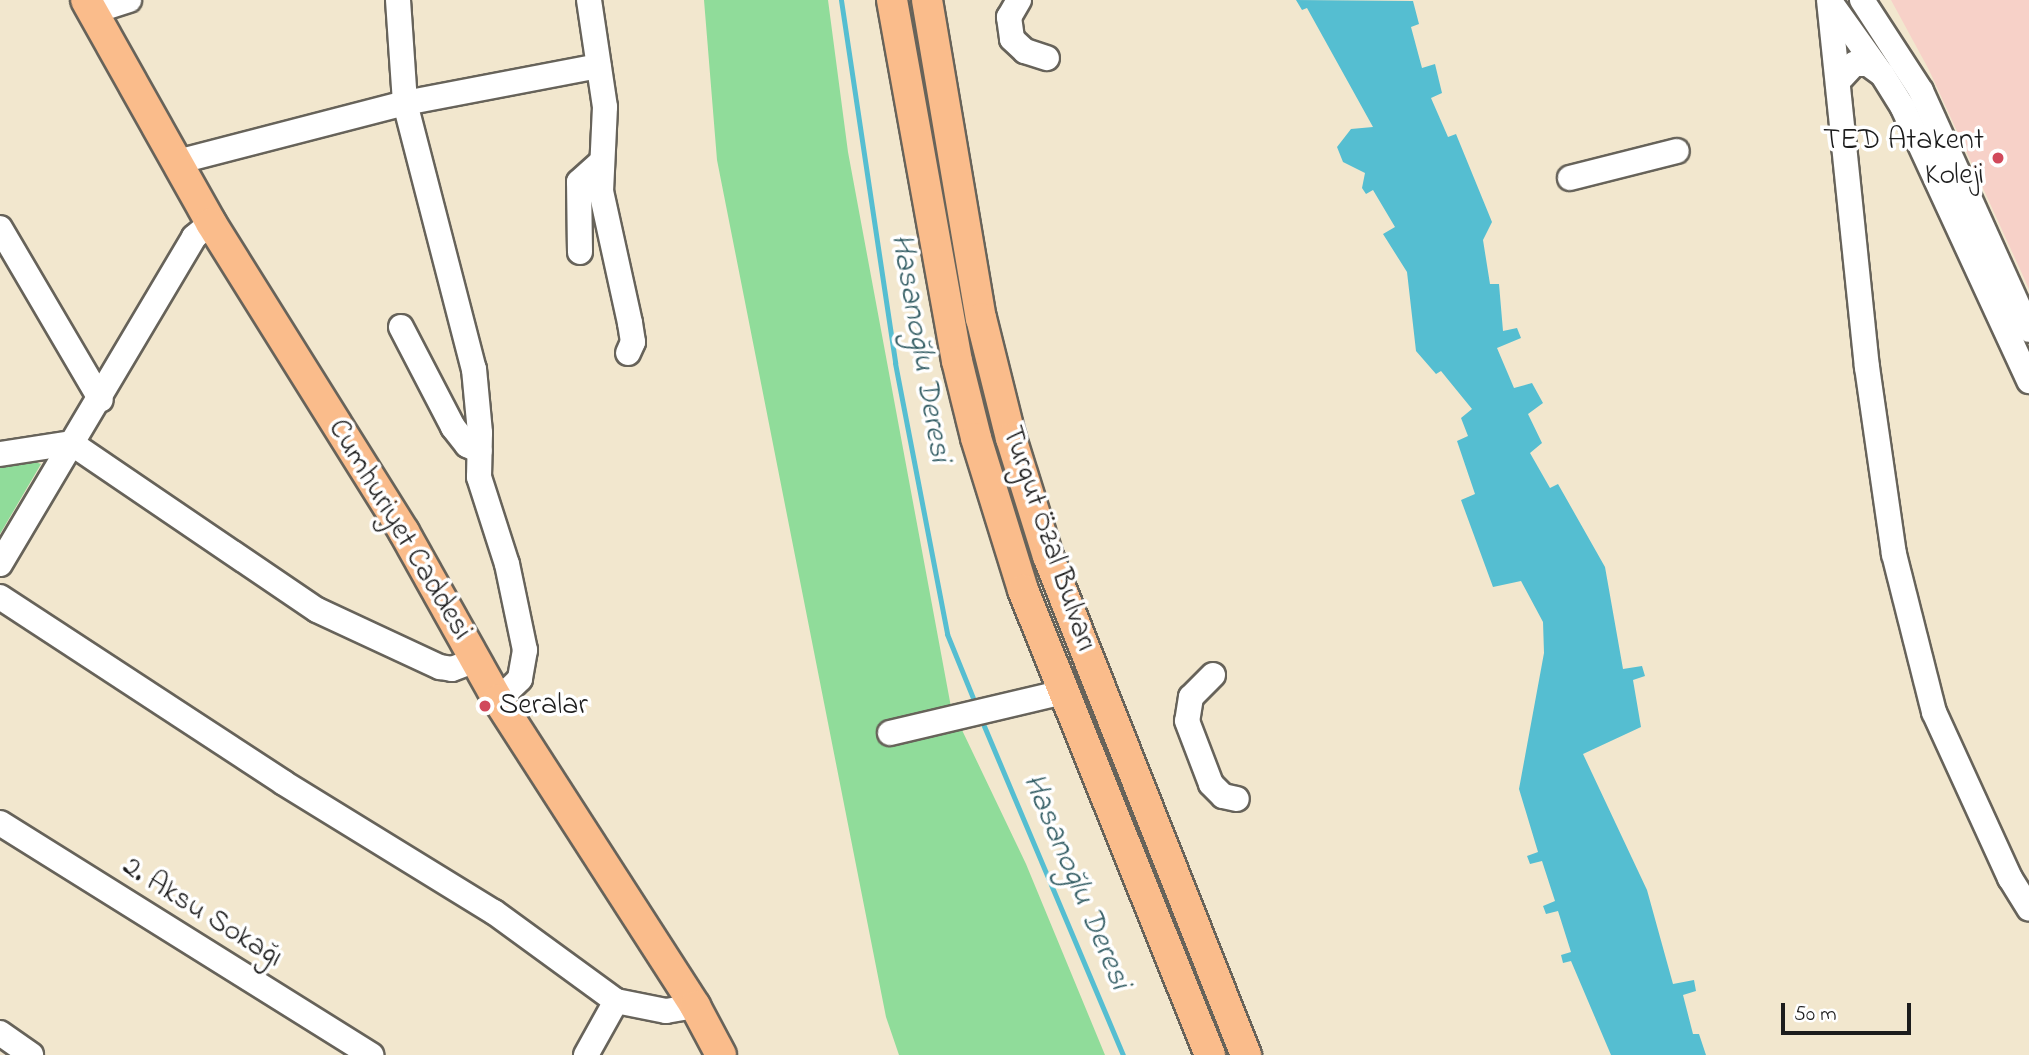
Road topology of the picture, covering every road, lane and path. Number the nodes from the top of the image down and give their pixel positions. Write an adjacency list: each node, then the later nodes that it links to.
1 (129, 0): 9 (street)
2 (398, 0): 15 (street)
3 (589, 0): 12 (street)
4 (892, 0): 37 (main road, Turgut Özal Bulvarı)
5 (927, 0): 51 (main road, Turgut Özal Bulvarı)
6 (1019, 0): 11 (street)
7 (1829, 0): 10 (street); 14 (street)
8 (1861, 1): 10 (street); 23 (street)
9 (89, 6): 17 (main road, Cumhuriyet Caddesi)
10 (1846, 25): 13 (street); 14 (street)
11 (1047, 58)
12 (599, 66): 15 (street); 18 (street)
13 (1882, 74): 14 (street); 28 (street)
14 (1841, 86): 42 (street)
15 (405, 103): 17 (street); 31 (street)
16 (1677, 151): 19 (street)
17 (177, 162): 20 (main road, Cumhuriyet Caddesi)
18 (601, 162): 22 (street); 27 (street)
19 (1570, 178)
20 (211, 223): 29 (street); 35 (main road, Cumhuriyet Caddesi)
21 (0, 228): 29 (street)
22 (580, 252)
23 (2004, 275): 24 (street); 26 (street)
24 (2029, 282)
25 (401, 327): 31 (street)
26 (2029, 330)
27 (628, 354)
28 (2029, 381)
29 (101, 400): 30 (street)
30 (71, 443): 32 (street); 33 (street); 35 (street)
31 (480, 451): 38 (street)
32 (0, 454)
33 (0, 564)
34 (0, 597): 43 (street)
35 (476, 660): 38 (main road, Cumhuriyet Caddesi)
36 (1213, 675): 40 (street)
37 (1064, 692): 39 (street); 50 (main road, Turgut Özal Bulvarı)
38 (498, 700): 44 (main road, Cumhuriyet Caddesi)
39 (890, 733)
40 (1237, 799)
41 (0, 823): 47 (street, 2. Aksu Sokağı)
42 (2029, 908)
43 (616, 1001): 44 (street); 48 (street)
44 (695, 1006): 49 (main road, Cumhuriyet Caddesi)
45 (0, 1033): 46 (street)
46 (31, 1055)
47 (371, 1055)
48 (586, 1055)
49 (721, 1055)
50 (1210, 1055)
51 (1246, 1055)

